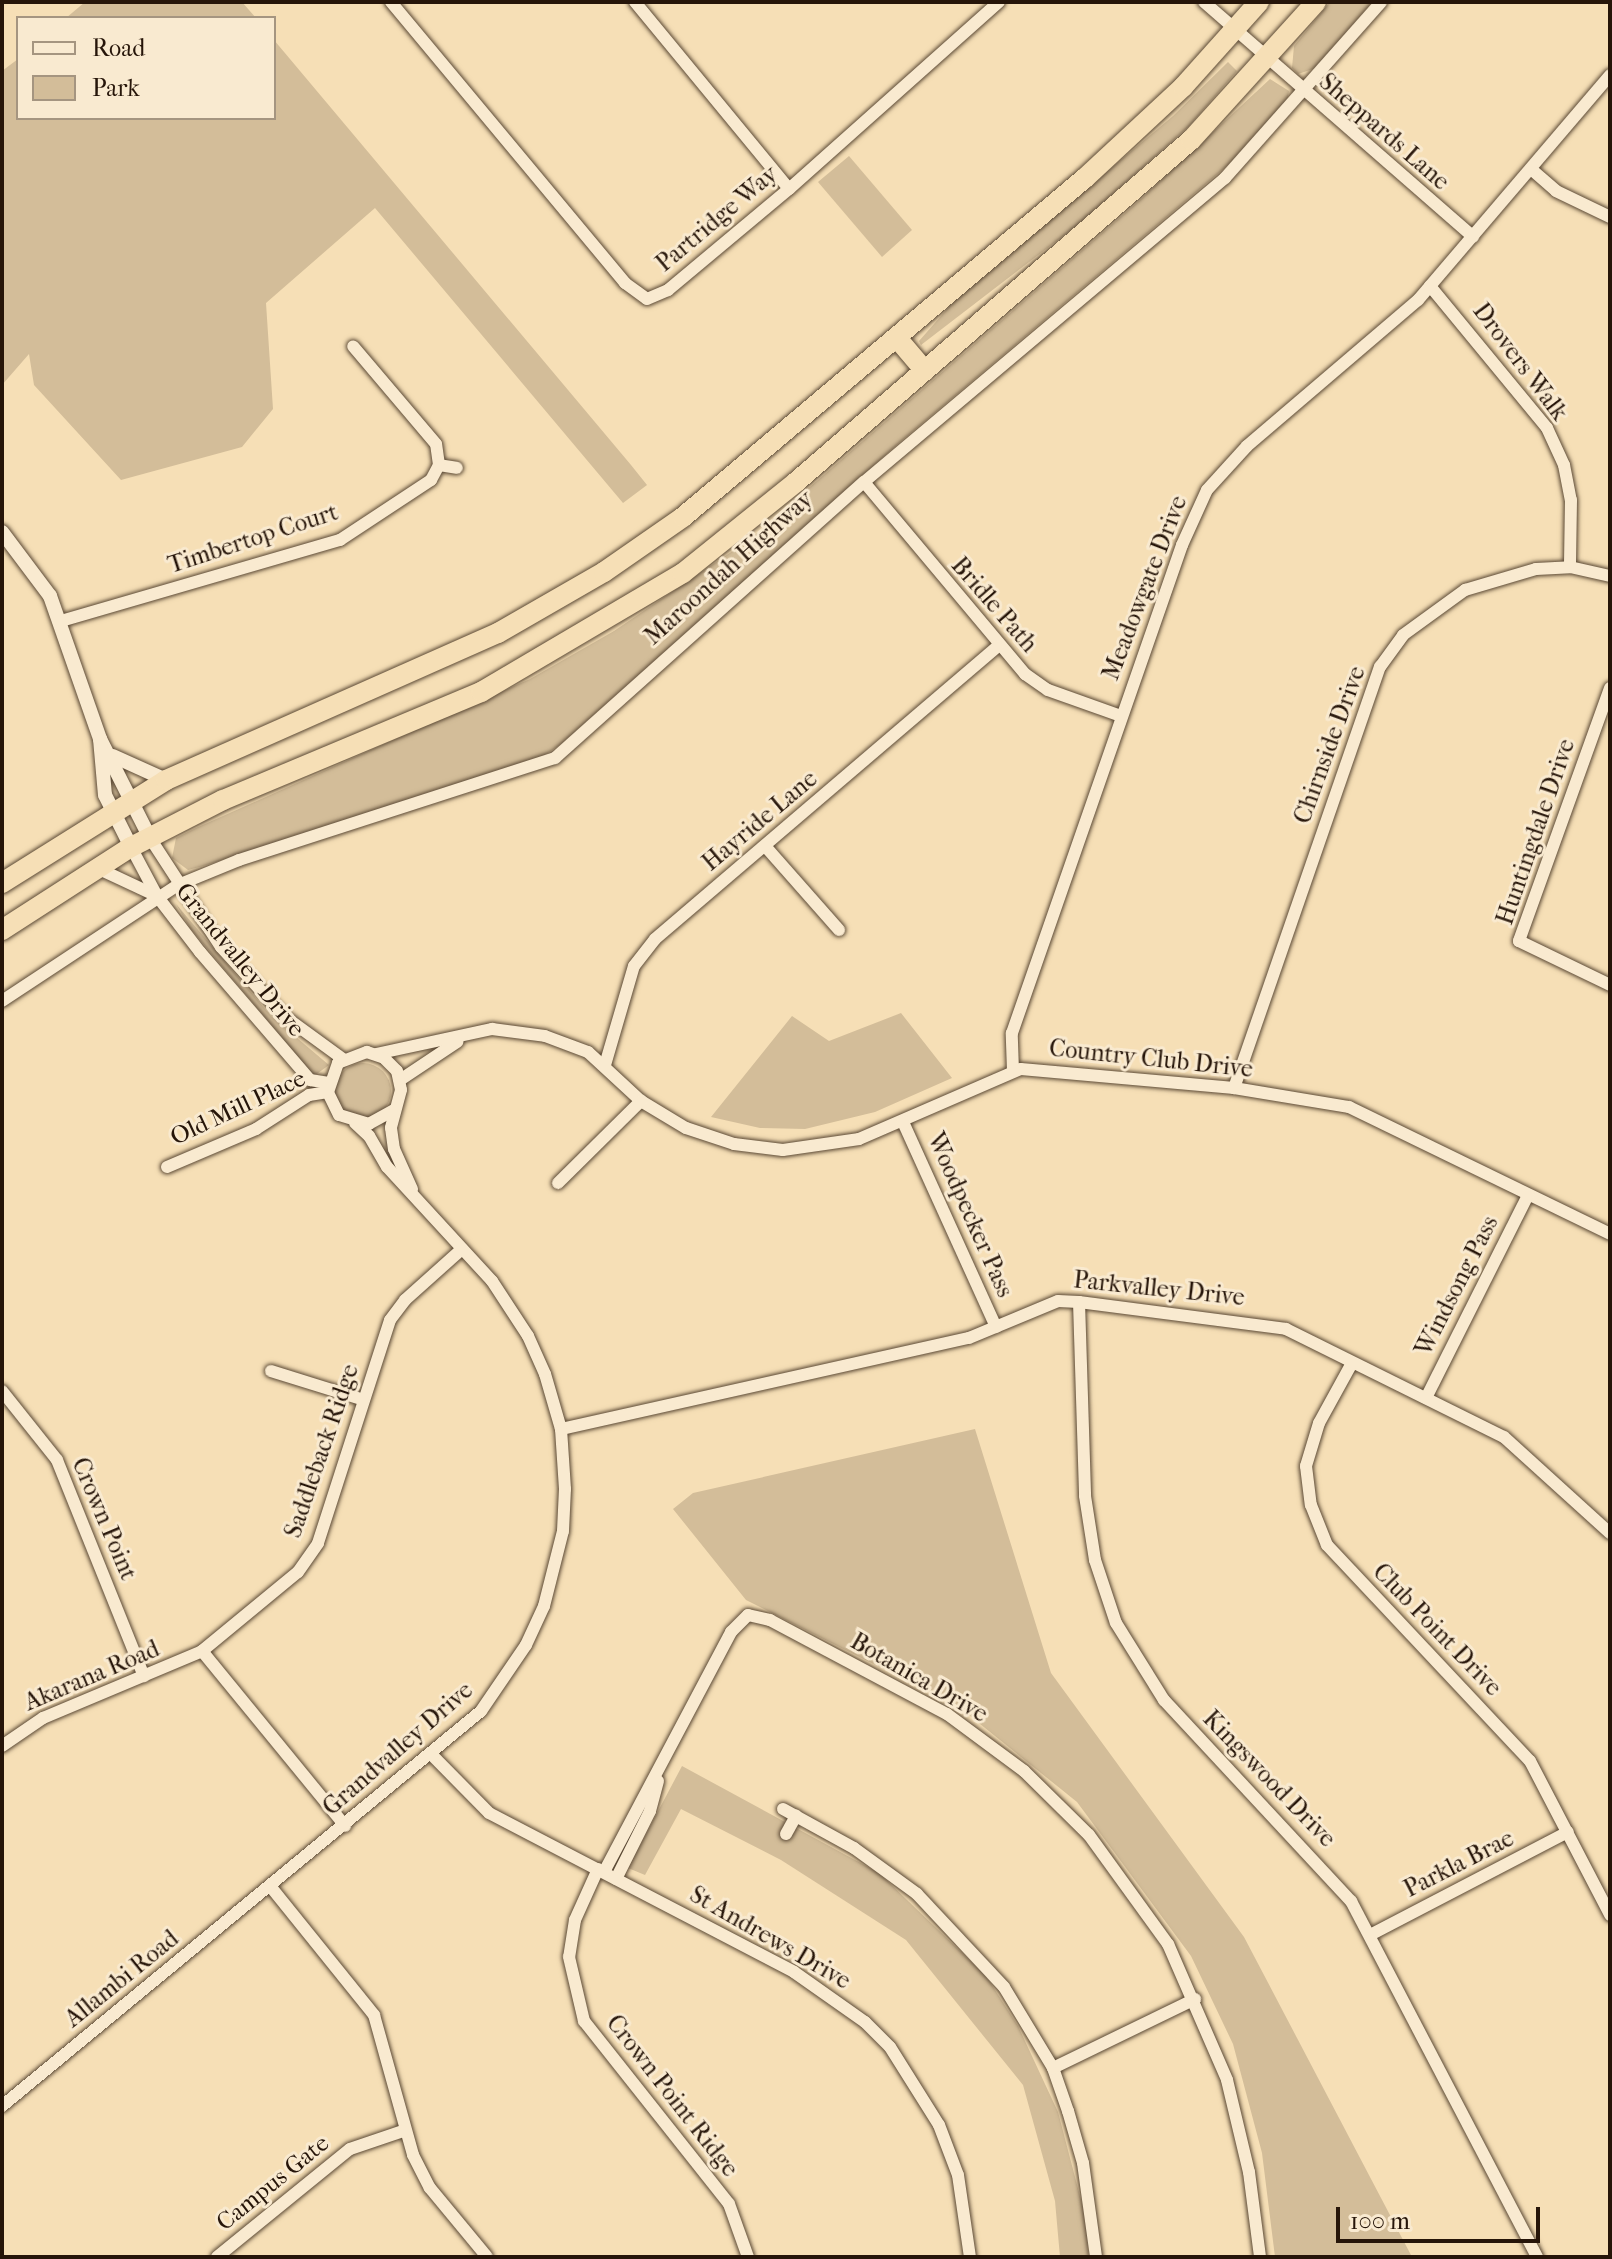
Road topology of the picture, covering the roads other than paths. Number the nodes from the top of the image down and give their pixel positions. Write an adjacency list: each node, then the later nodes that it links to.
1 (391, 2): 13 (street, Partridge Way)
2 (635, 2): 13 (street)
3 (999, 2): 13 (street, Partridge Way)
4 (1204, 2): 8 (street, Sheppards Lane)
5 (1259, 2): 8 (highway)
6 (1316, 2): 9 (highway, Maroondah Highway)
7 (1381, 2): 11 (street, Maroondah Highway)
8 (1234, 32): 9 (street, Sheppards Lane); 17 (highway)
9 (1267, 60): 11 (street, Sheppards Lane); 19 (highway, Maroondah Highway)
10 (1610, 75): 12 (street, Meadowgate Drive)
11 (1304, 92): 15 (street, Sheppards Lane); 22 (street, Maroondah Highway)
12 (1531, 169): 14 (street); 15 (street, Meadowgate Drive)
13 (789, 189)
14 (1610, 217)
15 (1473, 237): 16 (street, Meadowgate Drive)
16 (1430, 286): 24 (street, Drovers Walk); 29 (street, Meadowgate Drive)
17 (897, 338): 19 (highway); 32 (highway)
18 (353, 346): 20 (street)
19 (925, 371): 35 (highway, Maroondah Highway)
20 (439, 465): 21 (street); 26 (street, Timbertop Court)
21 (457, 468)
22 (864, 482): 27 (street, Bridle Path); 40 (street, Maroondah Highway)
23 (2, 532): 26 (street)
24 (1570, 567): 25 (street, Chirnside Drive); 53 (street, Chirnside Drive)
25 (1610, 576)
26 (61, 621): 30 (street)
27 (997, 647): 29 (street, Bridle Path); 36 (street, Hayride Lane)
28 (1610, 688): 44 (street, Huntingdale Drive)
29 (1121, 716): 50 (street, Meadowgate Drive)
30 (100, 739): 31 (street); 34 (street)
31 (113, 756): 32 (street); 33 (street)
32 (166, 780): 33 (highway)
33 (131, 800): 34 (highway); 35 (street)
34 (112, 811): 37 (street); 39 (highway)
35 (150, 838): 37 (highway, Maroondah Highway); 40 (street, Grandvalley Drive)
36 (765, 846): 43 (street); 49 (street, Hayride Lane)
37 (131, 847): 38 (highway, Maroondah Highway); 41 (street, Grandvalley Drive)
38 (95, 867): 41 (street); 42 (highway, Maroondah Highway)
39 (2, 883)
40 (178, 885): 41 (street, Maroondah Highway); 48 (street, Grandvalley Drive)
41 (157, 896): 45 (street, Maroondah Highway); 52 (street, Grandvalley Drive)
42 (2, 930)
43 (839, 930)
44 (1610, 985)
45 (2, 1001)
46 (466, 1036): 47 (street, Country Club Drive); 49 (street, Country Club Drive); 51 (street, Country Club Drive)
47 (376, 1054): 48 (street); 51 (street)
48 (343, 1059): 52 (street)
49 (605, 1065): 54 (street, Country Club Drive)
50 (1013, 1071): 53 (street, Country Club Drive); 56 (street, Country Club Drive)
51 (400, 1080): 55 (street)
52 (328, 1087): 57 (street); 58 (street, Old Mill Place)
53 (1234, 1088): 60 (street, Country Club Drive)
54 (641, 1101): 56 (street, Country Club Drive); 59 (street)
55 (394, 1110): 57 (street); 61 (street, Grandvalley Drive)
56 (903, 1122): 65 (street, Woodpecker Pass)
57 (355, 1123): 61 (street, Grandvalley Drive)
58 (167, 1167)
59 (558, 1183)
60 (1528, 1195): 62 (street, Country Club Drive); 69 (street, Windsong Pass)
61 (416, 1199): 63 (street, Grandvalley Drive)
62 (1610, 1234)
63 (462, 1249): 70 (street, Saddleback Ridge); 71 (street, Grandvalley Drive)
64 (1079, 1302): 65 (street, Parkvalley Drive); 66 (street, Parkvalley Drive); 87 (street, Kingswood Drive)
65 (996, 1327): 71 (street, Parkvalley Drive)
66 (1352, 1363): 69 (street, Parkvalley Drive); 81 (street, Club Point Drive)
67 (271, 1371): 70 (street)
68 (2, 1391): 74 (street, Crown Point)
69 (1426, 1398): 72 (street, Parkvalley Drive)
70 (364, 1400): 73 (street, Saddleback Ridge)
71 (561, 1429): 76 (street, Grandvalley Drive)
72 (1610, 1533)
73 (202, 1651): 74 (street, Akarana Road); 80 (street)
74 (144, 1676): 75 (street, Akarana Road)
75 (2, 1746)
76 (432, 1755): 80 (street, Grandvalley Drive); 83 (street, St Andrews Drive)
77 (662, 1766): 83 (street, Botanica Drive); 84 (street, Botanica Drive); 88 (street, Botanica Drive)
78 (783, 1809): 79 (street)
79 (796, 1816): 82 (street); 89 (street)
80 (345, 1826): 85 (street, Grandvalley Drive)
81 (1568, 1832): 86 (street, Club Point Drive); 87 (street, Parkla Brae)
82 (786, 1834)
83 (601, 1871): 84 (street, St Andrews Drive); 94 (street, Crown Point Ridge)
84 (616, 1879): 95 (street, St Andrews Drive)
85 (270, 1886): 90 (street, Allambi Road); 91 (street)
86 (1610, 1915)
87 (1370, 1935): 98 (street, Kingswood Drive)
88 (1195, 1999): 89 (street); 97 (street, Botanica Drive)
89 (1053, 2068): 96 (street)
90 (2, 2106)
91 (403, 2131): 92 (street, Campus Gate); 93 (street)
92 (217, 2257)
93 (487, 2257)
94 (748, 2257)
95 (970, 2257)
96 (1096, 2257)
97 (1260, 2257)
98 (1537, 2257)

